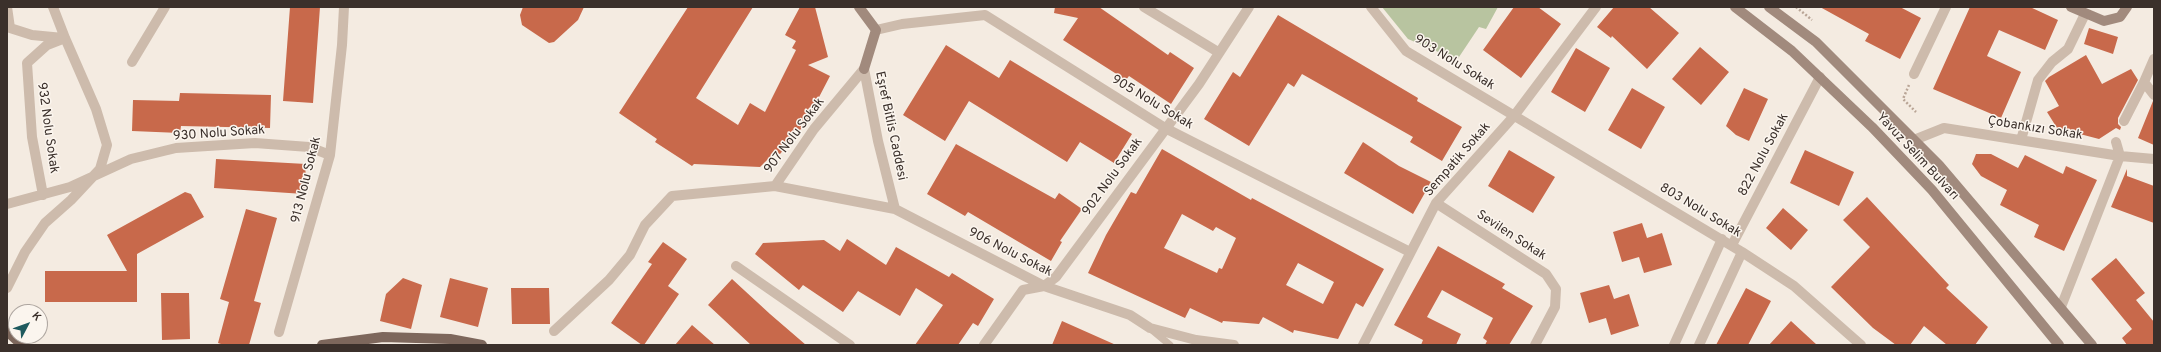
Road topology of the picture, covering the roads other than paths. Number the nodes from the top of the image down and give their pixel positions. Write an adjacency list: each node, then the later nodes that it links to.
1 (8, 7): 18 (street)
2 (53, 7): 18 (street)
3 (165, 7): 21 (street)
4 (344, 7): 33 (street, 913 Nolu Sokak)
5 (858, 7): 17 (main road)
6 (1144, 7): 19 (street)
7 (1249, 7): 19 (street, 902 Nolu Sokak)
8 (1371, 7): 27 (street, 903 Nolu Sokak)
9 (1596, 7): 27 (street, Sempatik Sokak)
10 (1735, 7): 24 (main road, Yavuz Selim Bulvarı)
11 (1769, 7): 30 (main road, Yavuz Selim Bulvarı)
12 (1946, 7): 23 (street)
13 (2071, 7): 16 (main road)
14 (2127, 7): 16 (main road)
15 (986, 11): 17 (street, 905 Nolu Sokak); 29 (street, 905 Nolu Sokak)
16 (2085, 14): 31 (street)
17 (876, 30): 22 (main road, Eşref Bitlis Caddesi)
18 (64, 38): 37 (street, 932 Nolu Sokak); 47 (street)
19 (1218, 52): 29 (street, 902 Nolu Sokak)
20 (2154, 59): 25 (street)
21 (132, 62)
22 (864, 69): 36 (street, 907 Nolu Sokak); 40 (street, Eşref Bitlis Caddesi)
23 (1914, 74)
24 (1820, 77): 42 (street, 822 Nolu Sokak); 65 (main road, Yavuz Selim Bulvarı)
25 (2144, 82): 26 (street); 28 (street)
26 (2154, 95)
27 (1514, 116): 38 (street, Sempatik Sokak); 41 (street, 803 Nolu Sokak)
28 (2124, 121)
29 (1165, 128): 43 (street, 905 Nolu Sokak); 46 (street, 902 Nolu Sokak)
30 (1914, 140): 31 (street, Çobankızı Sokak); 48 (main road, Yavuz Selim Bulvarı)
31 (2021, 140): 34 (street, Çobankızı Sokak)
32 (2116, 142): 34 (street)
33 (330, 155): 37 (street, 930 Nolu Sokak); 52 (street, 913 Nolu Sokak)
34 (2120, 156): 35 (street, Çobankızı Sokak); 48 (street)
35 (2154, 159)
36 (774, 186): 40 (street, 906 Nolu Sokak); 50 (street, 907 Nolu Sokak)
37 (43, 195): 39 (street, 930 Nolu Sokak)
38 (1436, 203): 43 (street, Sempatik Sokak); 61 (street, Sevilen Sokak)
39 (7, 204)
40 (895, 209): 46 (street, 906 Nolu Sokak)
41 (1722, 239): 42 (street, 803 Nolu Sokak); 62 (street)
42 (1732, 245): 44 (street, 803 Nolu Sokak)
43 (1410, 252): 60 (street, Sempatik Sokak)
44 (1742, 252): 63 (street); 64 (street, 803 Nolu Sokak)
45 (736, 266): 56 (street)
46 (1044, 286): 49 (street, 906 Nolu Sokak); 57 (street)
47 (7, 288)
48 (2061, 307): 66 (main road, Yavuz Selim Bulvarı)
49 (1150, 328): 58 (lane); 59 (street, 906 Nolu Sokak)
50 (554, 330)
51 (7, 331): 53 (main road)
52 (279, 332)
53 (22, 345)
54 (322, 345): 55 (main road)
55 (482, 345)
56 (850, 345)
57 (984, 345)
58 (1170, 345)
59 (1234, 345)
60 (1363, 345)
61 (1535, 345)
62 (1674, 345)
63 (1699, 345)
64 (1861, 345)
65 (2059, 345)
66 (2092, 345)

